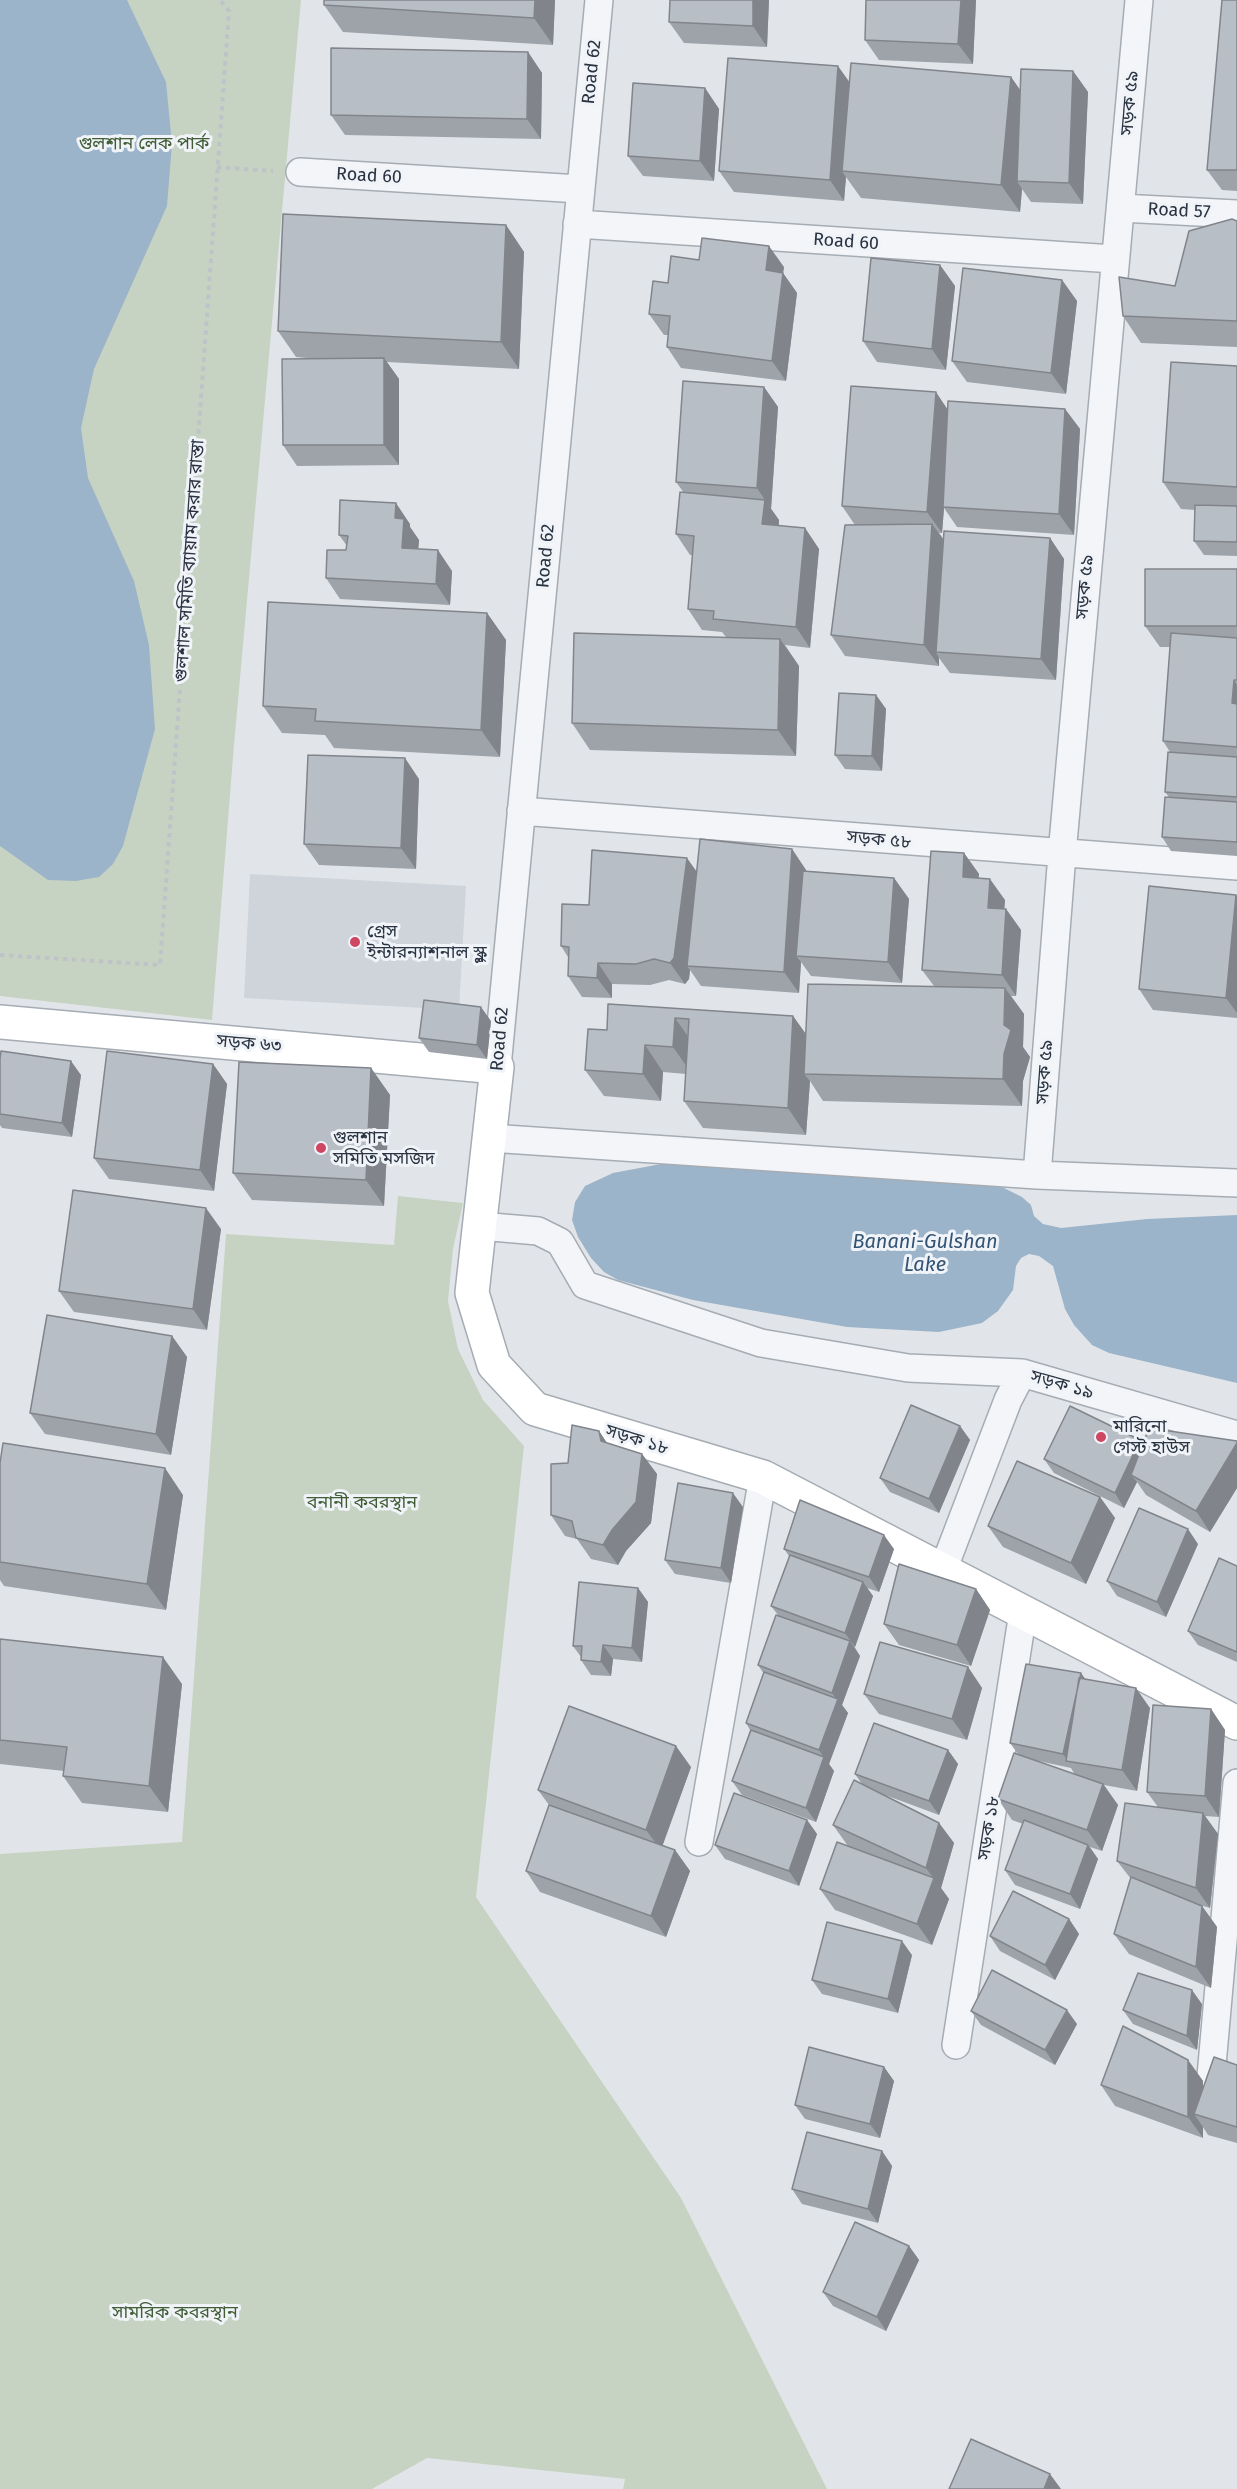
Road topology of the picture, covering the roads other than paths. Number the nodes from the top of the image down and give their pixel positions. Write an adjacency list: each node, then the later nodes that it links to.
1 (599, 0): 4 (street, Road 62)
2 (1139, 0): 5 (street, সড়ক ৫৯)
3 (300, 172): 4 (street, Road 60)
4 (580, 189): 7 (street, Road 62)
5 (1121, 208): 6 (street, Road 57); 8 (street, সড়ক ৫৯)
6 (1237, 214)
7 (578, 224): 8 (street, Road 60); 9 (street, Road 62)
8 (1114, 260): 10 (street, সড়ক ৫৯)
9 (521, 811): 10 (street, সড়ক ৫৮); 13 (street, Road 62)
10 (1062, 854): 11 (street, সড়ক ৫৮); 15 (street, সড়ক ৫৯)
11 (1237, 866)
12 (0, 1022): 13 (street, সড়ক ৬৩)
13 (497, 1067): 14 (street, Road 62)
14 (492, 1124): 15 (street); 17 (street, সড়ক ১৮)
15 (1037, 1175): 16 (street)
16 (1237, 1183)
17 (480, 1226): 18 (street); 20 (street, সড়ক ১৮)
18 (1022, 1373): 19 (street, সড়ক ১৯); 21 (street, সড়ক ১৯)
19 (1237, 1435)
20 (763, 1477): 21 (street, সড়ক ১৮); 25 (street)
21 (944, 1570): 22 (street, সড়ক ১৮)
22 (1023, 1612): 23 (street, সড়ক ১৮); 26 (street, সড়ক ১৮)
23 (1237, 1723)
24 (1237, 1783): 27 (street)
25 (699, 1842)
26 (956, 2045)
27 (1208, 2105)

